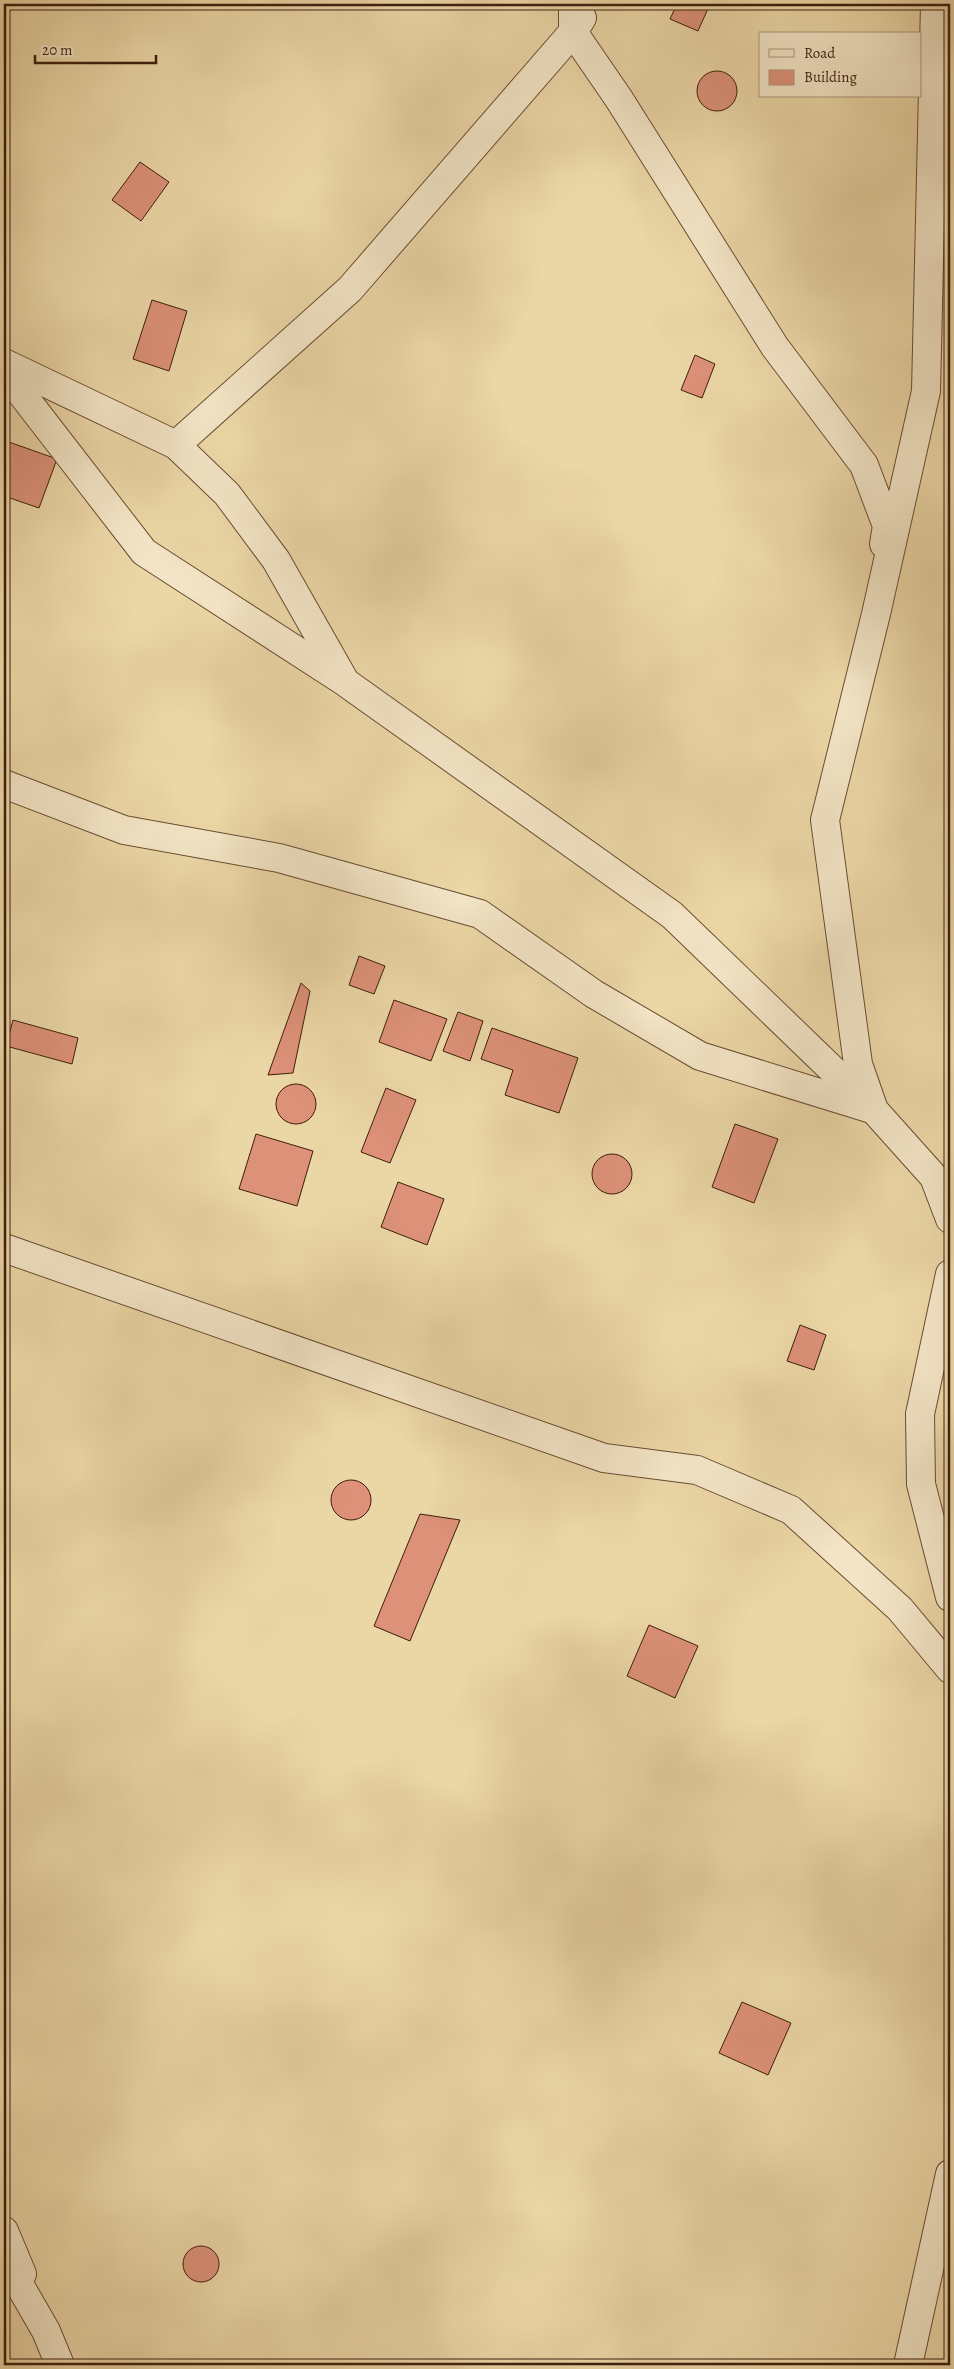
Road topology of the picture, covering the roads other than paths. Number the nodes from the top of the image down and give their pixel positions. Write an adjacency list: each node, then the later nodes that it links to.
1 (573, 4): 4 (street)
2 (591, 4): 4 (street)
3 (935, 4): 8 (street)
4 (573, 32): 7 (street); 8 (street)
5 (4, 364): 7 (street)
6 (4, 371): 9 (street)
7 (176, 446): 9 (street)
8 (876, 614): 11 (street)
9 (345, 682): 11 (street)
10 (4, 784): 11 (street)
11 (874, 1110): 12 (street)
12 (950, 1219)
13 (4, 1248): 16 (street)
14 (950, 1274): 15 (street)
15 (950, 1596)
16 (950, 1669)
17 (950, 2174): 22 (street)
18 (4, 2231): 20 (street)
19 (4, 2258): 20 (street)
20 (46, 2331): 21 (street)
21 (60, 2365)
22 (908, 2365)

